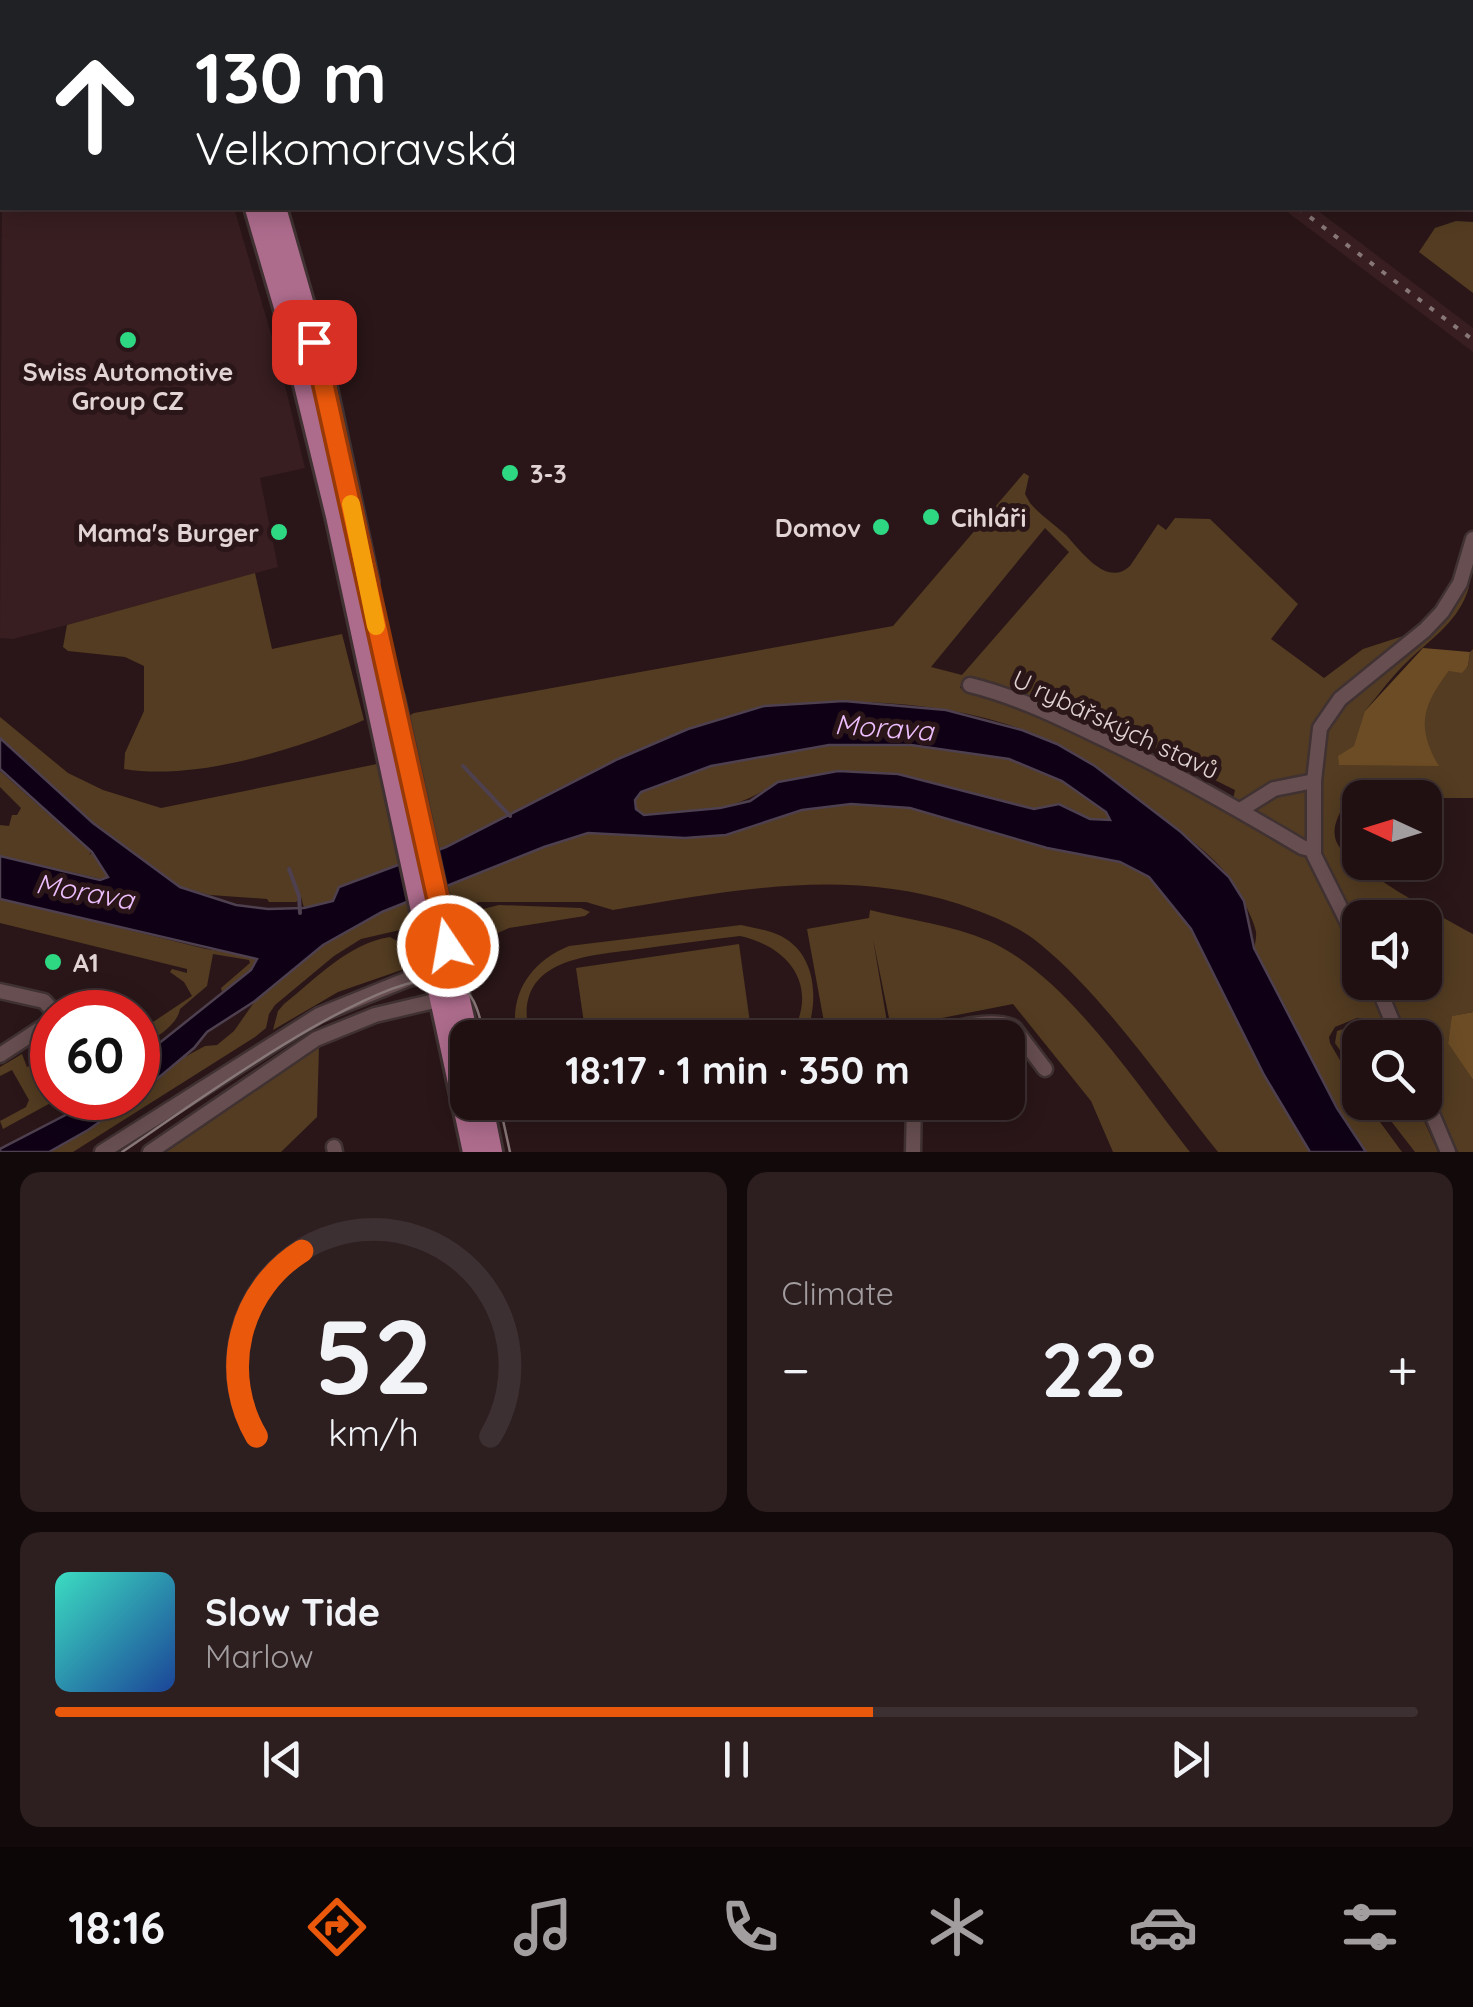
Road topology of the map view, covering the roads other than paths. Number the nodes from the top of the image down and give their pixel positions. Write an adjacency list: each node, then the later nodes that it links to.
1 (271, 210): 8 (main road)
2 (1473, 539): 4 (street)
3 (970, 685): 5 (street, U rybářských stavů)
4 (1314, 781): 5 (street); 6 (street)
5 (1242, 809): 6 (street, U rybářských stavů)
6 (1313, 850): 7 (street)
7 (1342, 909)
8 (441, 959): 10 (main road); 20 (street)
9 (0, 992): 11 (street)
10 (450, 997): 12 (main road); 21 (street); 22 (main road)
11 (30, 998)
12 (459, 1020)
13 (30, 1036): 15 (street)
14 (1025, 1043): 16 (street)
15 (0, 1055)
16 (1045, 1069)
17 (485, 1120): 23 (main road)
18 (914, 1120): 24 (street)
19 (1435, 1120): 25 (street)
20 (102, 1152)
21 (150, 1152)
22 (474, 1152)
23 (492, 1152)
24 (913, 1152)
25 (1448, 1152)

